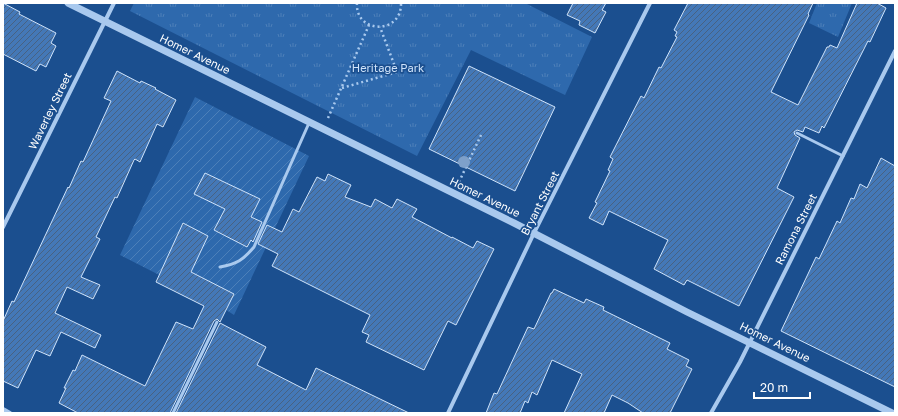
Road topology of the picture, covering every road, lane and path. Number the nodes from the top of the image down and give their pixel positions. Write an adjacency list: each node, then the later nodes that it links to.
1 (68, 3): 6 (street, Homer Avenue)
2 (114, 3): 6 (street, Waverley Street)
3 (357, 3): 7 (path)
4 (401, 3): 8 (path)
5 (650, 3): 18 (street, Bryant Street)
6 (104, 22): 11 (street, Homer Avenue); 17 (street, Waverley Street)
7 (370, 25): 8 (path); 10 (path)
8 (380, 27): 10 (path)
9 (895, 51): 15 (street, Ramona Street)
10 (341, 88): 12 (path)
11 (310, 123): 12 (street, Homer Avenue); 19 (lane)
12 (323, 129): 16 (street, Homer Avenue)
13 (482, 133): 16 (path)
14 (797, 133): 15 (lane)
15 (843, 156): 21 (street, Ramona Street)
16 (453, 193): 18 (street, Homer Avenue)
17 (3, 227)
18 (534, 233): 21 (street, Homer Avenue); 25 (street, Bryant Street)
19 (220, 267)
20 (216, 322): 24 (lane)
21 (750, 342): 26 (street, Ramona Street); 27 (street, Homer Avenue)
22 (3, 409): 23 (street)
23 (10, 413)
24 (173, 413)
25 (448, 413)
26 (711, 413)
27 (892, 413)

